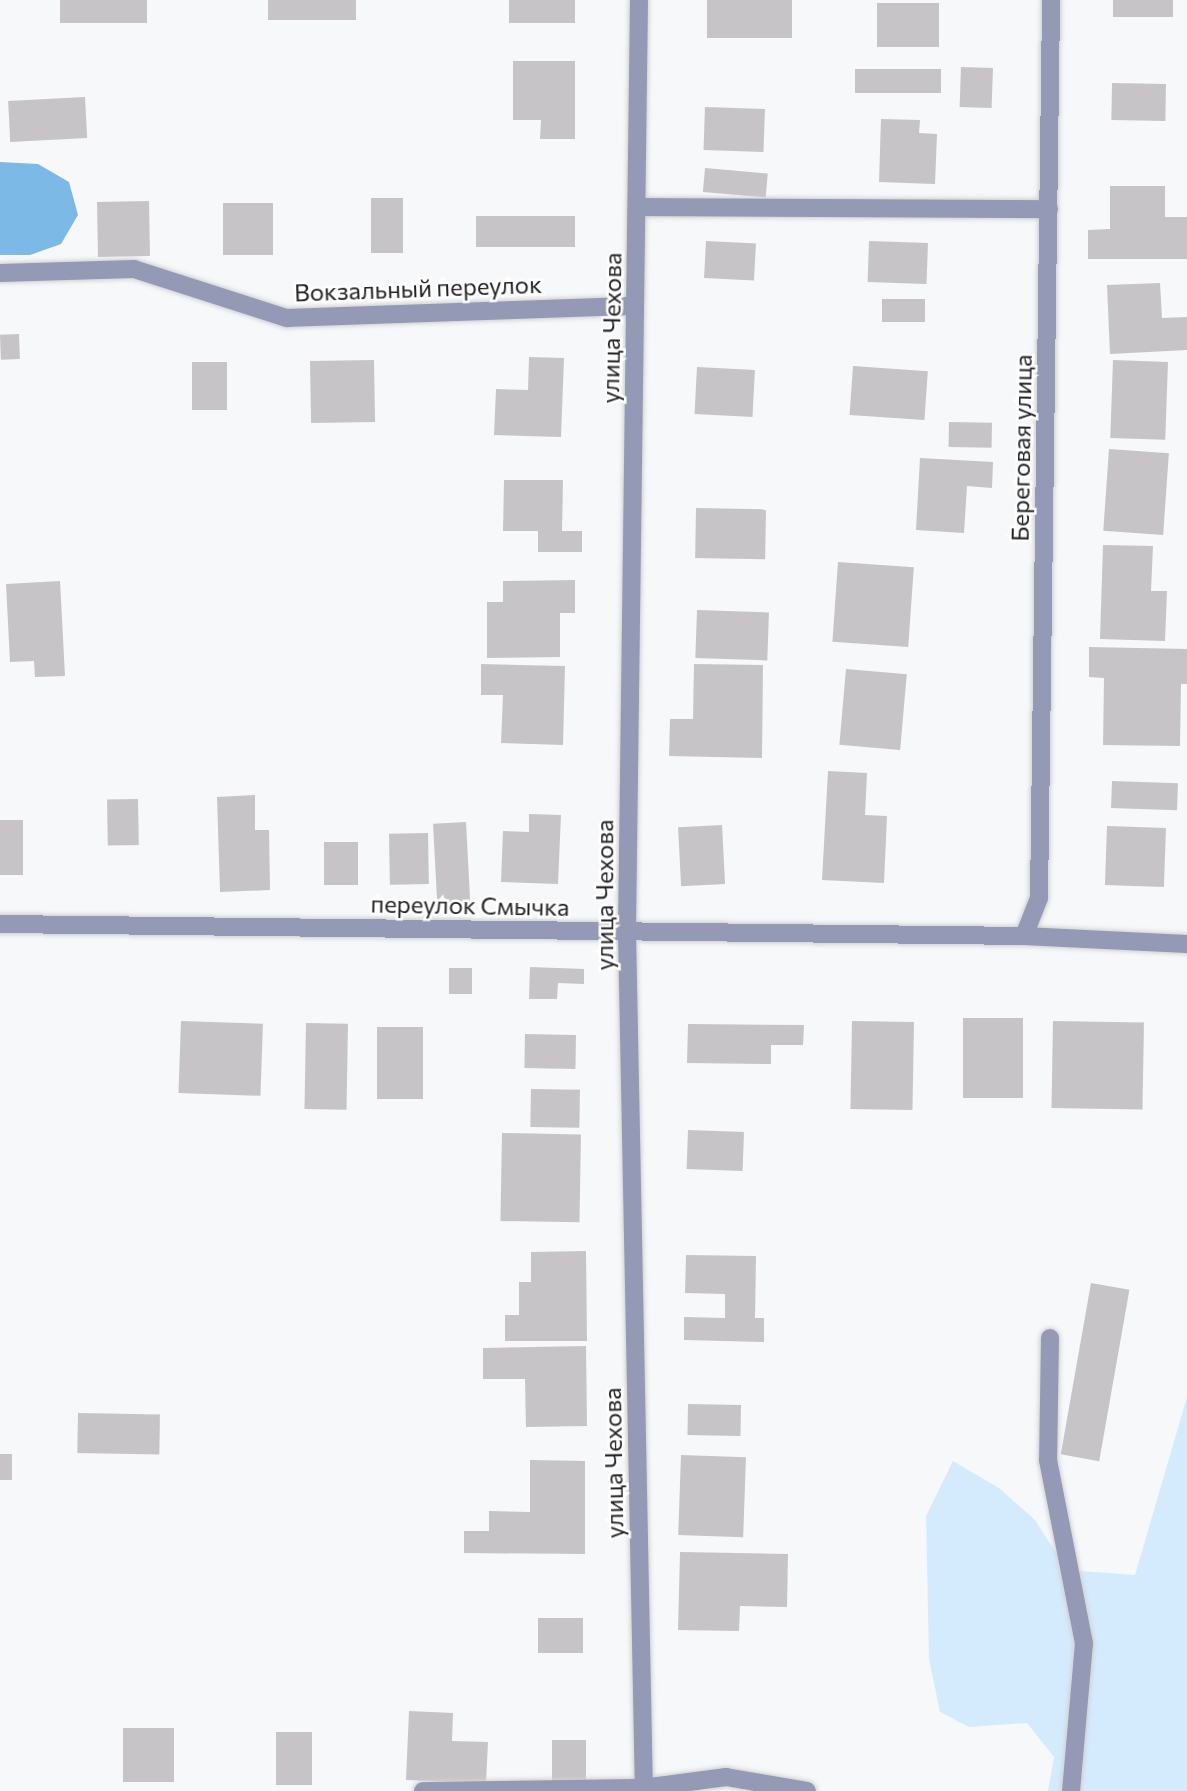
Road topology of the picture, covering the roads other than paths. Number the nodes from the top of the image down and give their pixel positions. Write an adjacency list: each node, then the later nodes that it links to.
1 (639, 0): 3 (street, улица Чехова)
2 (1051, 0): 4 (street, Береговая улица)
3 (639, 208): 4 (street); 6 (street, улица Чехова)
4 (1049, 209): 9 (street, Береговая улица)
5 (0, 273): 6 (street, Вокзальный переулок)
6 (634, 306): 8 (street, улица Чехова)
7 (0, 924): 8 (street, переулок Смычка)
8 (628, 932): 9 (street, переулок Смычка); 12 (street, улица Чехова)
9 (1024, 936): 10 (street, переулок Смычка)
10 (1187, 944)
11 (1050, 1338): 15 (street)
12 (643, 1790): 13 (street); 14 (street)
13 (423, 1791)
14 (807, 1791)
15 (1071, 1791)

